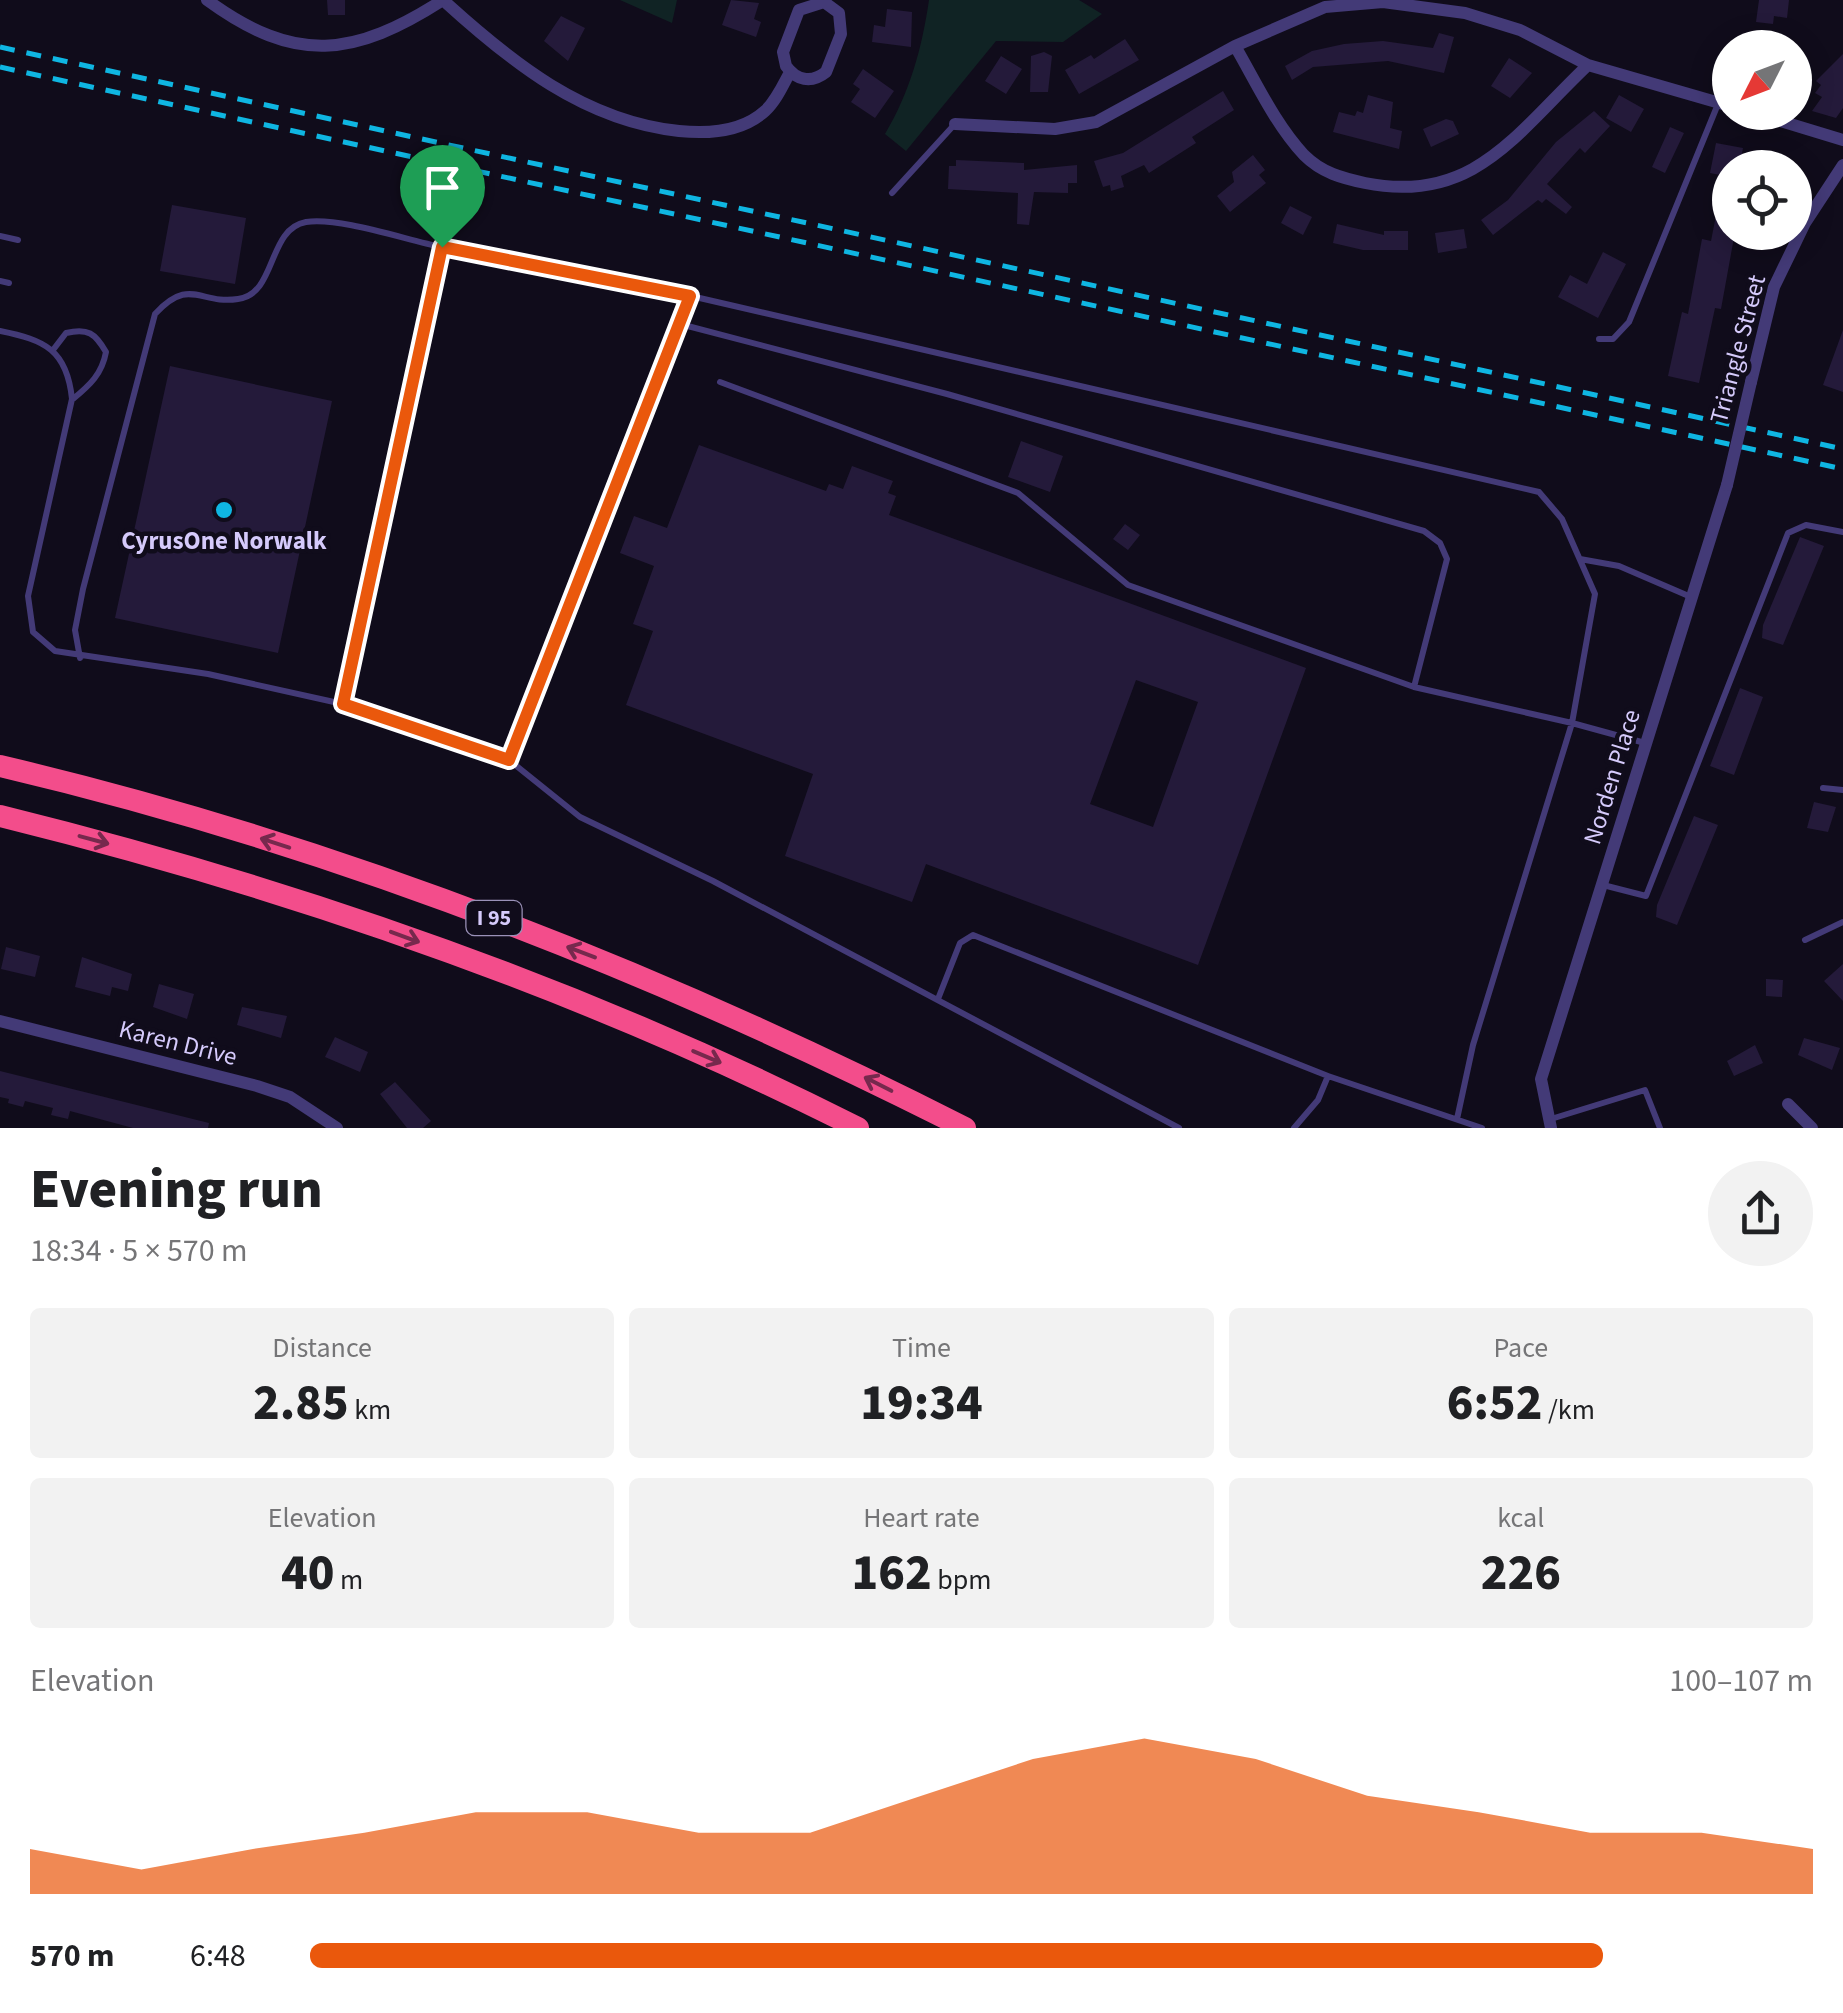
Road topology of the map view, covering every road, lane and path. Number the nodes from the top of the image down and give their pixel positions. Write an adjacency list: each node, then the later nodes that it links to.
1 (207, 0): 2 (street)
2 (443, 0): 5 (street)
3 (1235, 46): 4 (street); 4 (street); 7 (street)
4 (1588, 65): 6 (street)
5 (790, 72): 5 (street)
6 (1712, 101)
7 (954, 124): 12 (lane)
8 (1713, 130): 19 (lane)
9 (1810, 130): 10 (street)
10 (1843, 140)
11 (1843, 166): 23 (street, Triangle Street, bridge)
12 (892, 194)
13 (0, 236): 14 (lane)
14 (18, 240)
15 (442, 247): 16 (lane); 27 (lane); 29 (lane)
16 (690, 296): 17 (lane); 25 (lane)
17 (680, 324): 28 (lane); 32 (lane)
18 (0, 330): 20 (lane)
19 (1599, 339)
20 (53, 350): 22 (lane); 22 (lane)
21 (720, 382): 28 (lane)
22 (72, 399): 27 (lane)
23 (1736, 440): 26 (street, Norden Place, bridge)
24 (1843, 532): 37 (lane)
25 (1580, 559): 26 (lane); 30 (lane)
26 (1692, 597): 31 (street, Norden Place)
27 (80, 658): 29 (lane)
28 (1414, 686): 30 (lane)
29 (343, 704): 32 (lane)
30 (1572, 722): 31 (lane); 44 (lane)
31 (1646, 743): 37 (street, Norden Place)
32 (509, 760): 40 (lane)
33 (0, 766): 48 (highway, I 95, one-way to 33)
34 (1823, 788): 35 (lane)
35 (1843, 790)
36 (0, 816): 47 (highway, I 95, one-way to 47)
37 (1602, 884): 45 (street, Norden Place)
38 (1843, 922): 39 (lane)
39 (1804, 940)
40 (938, 1000): 42 (lane); 49 (lane)
41 (0, 1021): 46 (street, Karen Drive)
42 (1328, 1076): 44 (lane); 50 (lane)
43 (1788, 1104): 53 (street)
44 (1457, 1119): 51 (lane)
45 (1550, 1124): 52 (lane)
46 (337, 1128)
47 (858, 1128)
48 (965, 1128)
49 (1179, 1128)
50 (1294, 1128)
51 (1482, 1128)
52 (1660, 1128)
53 (1812, 1128)

